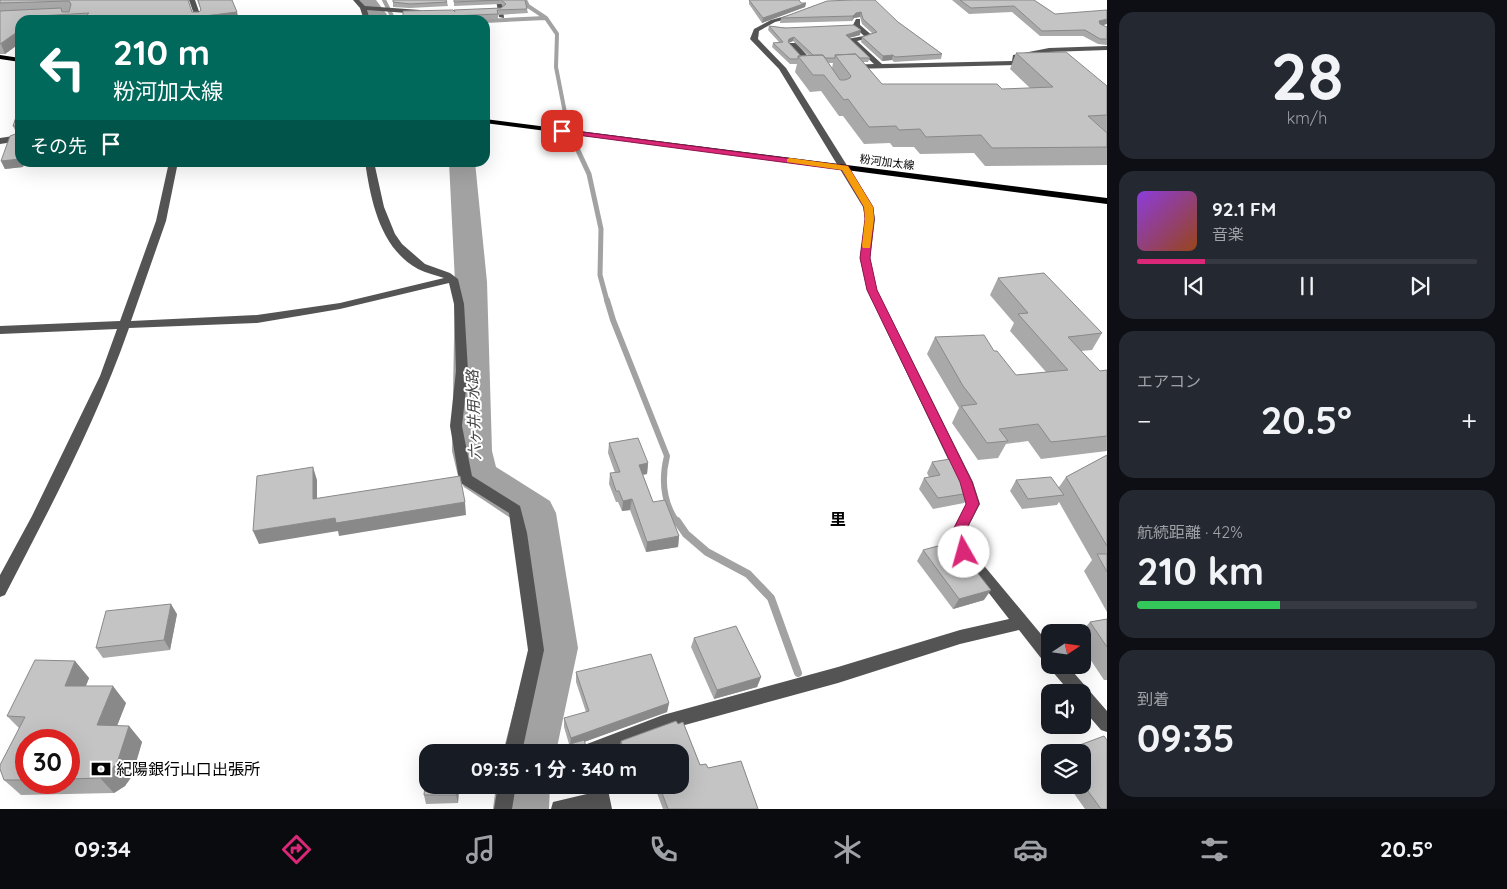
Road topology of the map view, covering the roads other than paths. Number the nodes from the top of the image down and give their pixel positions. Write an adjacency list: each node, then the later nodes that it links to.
1 (192, 0): 9 (street)
2 (356, 0): 4 (street)
3 (499, 0): 5 (street)
4 (363, 8): 8 (street); 10 (street)
5 (501, 8): 6 (street); 11 (street)
6 (491, 9)
7 (807, 10): 13 (street)
8 (425, 12)
9 (197, 15)
10 (365, 15)
11 (502, 17)
12 (847, 25): 19 (street)
13 (764, 26): 14 (street); 21 (street)
14 (784, 28)
15 (792, 44): 22 (street)
16 (1107, 48): 19 (street)
17 (0, 57): 18 (main road)
18 (15, 59)
19 (880, 66): 20 (street)
20 (842, 67)
21 (790, 68): 22 (street); 29 (street)
22 (814, 68): 23 (street)
23 (823, 68)
24 (490, 122): 29 (main road, 粉河加太線)
25 (15, 139): 26 (street)
26 (0, 141)
27 (173, 167): 32 (street)
28 (370, 167): 31 (street)
29 (845, 168): 30 (main road, 粉河加太線); 35 (street)
30 (1107, 201)
31 (453, 278): 32 (street); 41 (street)
32 (123, 326): 33 (street); 34 (street)
33 (0, 330)
34 (0, 590)
35 (1020, 623): 36 (street); 42 (street)
36 (1041, 647)
37 (1064, 674): 38 (street)
38 (1073, 684)
39 (1091, 706): 40 (street)
40 (1107, 724)
41 (515, 744)
42 (609, 744)
43 (506, 794): 45 (street)
44 (601, 798): 46 (street)
45 (503, 809)
46 (560, 809)

